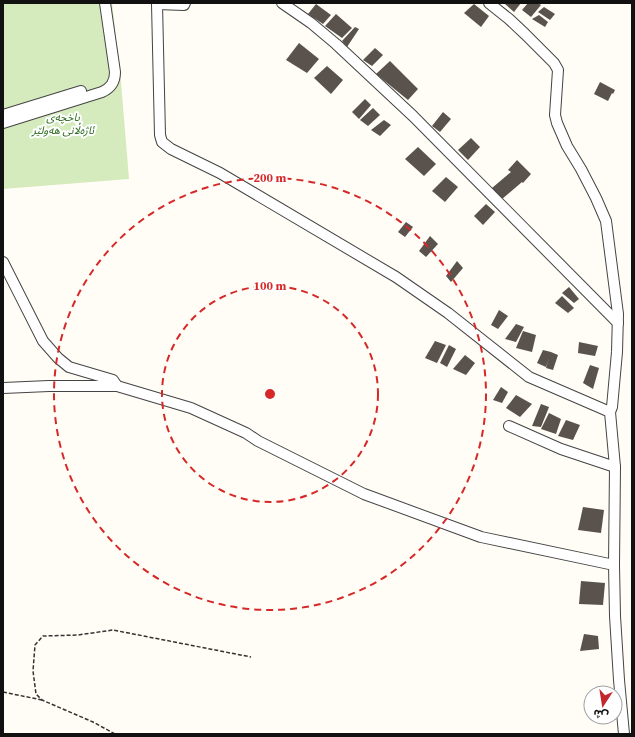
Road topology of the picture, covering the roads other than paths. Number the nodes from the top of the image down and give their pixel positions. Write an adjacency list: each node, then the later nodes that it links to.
1 (105, 3): 7 (street)
2 (185, 3): 12 (street)
3 (282, 3): 9 (street)
4 (488, 3): 9 (street)
5 (81, 91): 6 (street)
6 (3, 115)
7 (3, 123)
8 (3, 262): 10 (street)
9 (618, 323): 12 (street)
10 (117, 386): 11 (street); 15 (street)
11 (3, 388)
12 (610, 412): 14 (street)
13 (509, 426): 14 (street)
14 (615, 467): 15 (street)
15 (614, 565): 16 (street)
16 (624, 734)

